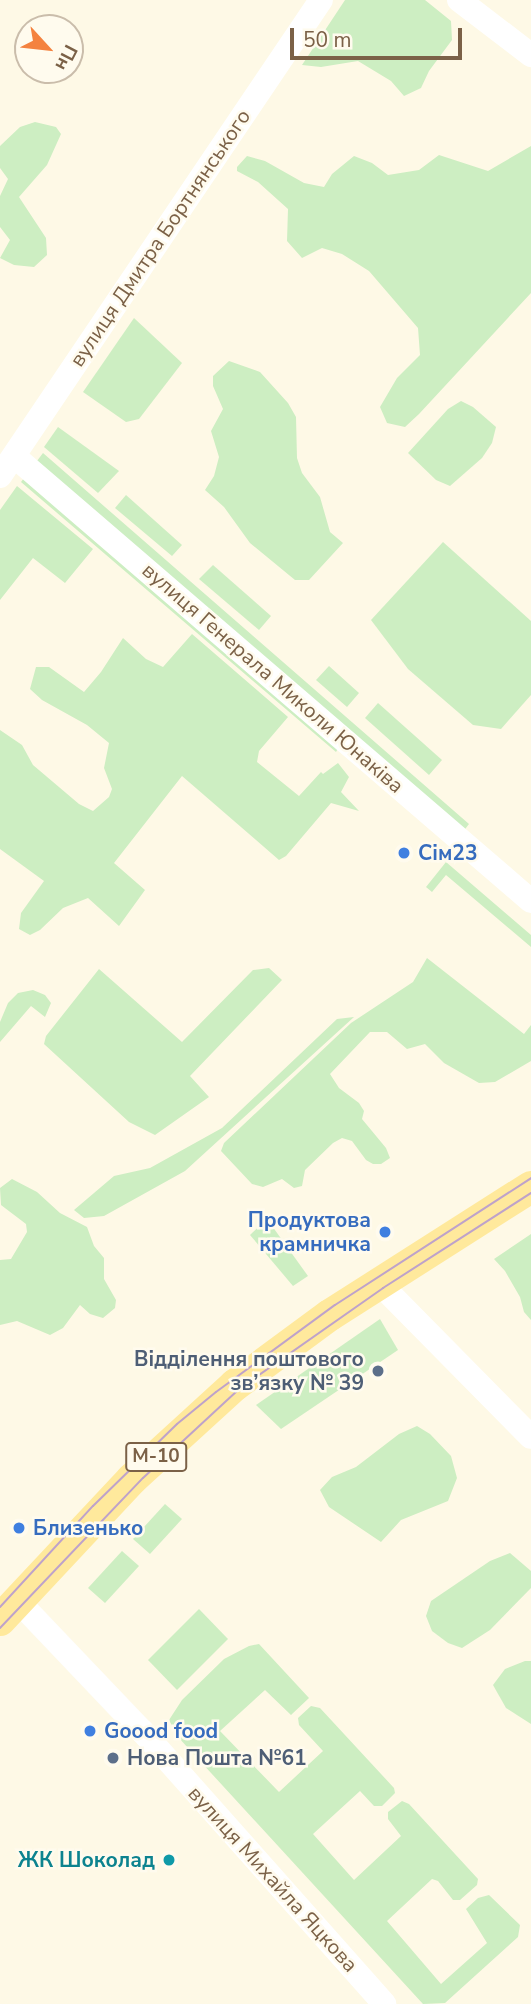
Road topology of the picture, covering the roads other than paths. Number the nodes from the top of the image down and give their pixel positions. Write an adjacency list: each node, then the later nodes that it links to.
1 (321, 0): 4 (street, вулиця Дмитра Бортнянського)
2 (459, 0): 3 (street)
3 (531, 55)
4 (7, 466): 5 (street, вулиця Генерала Миколи Юнаківа)
5 (531, 901)
6 (531, 1187): 7 (main road, М-10)
7 (379, 1283): 8 (street); 9 (main road, М-10)
8 (531, 1437)
9 (9, 1611): 10 (street, вулиця Михайла Яцкова)
10 (384, 2004)

